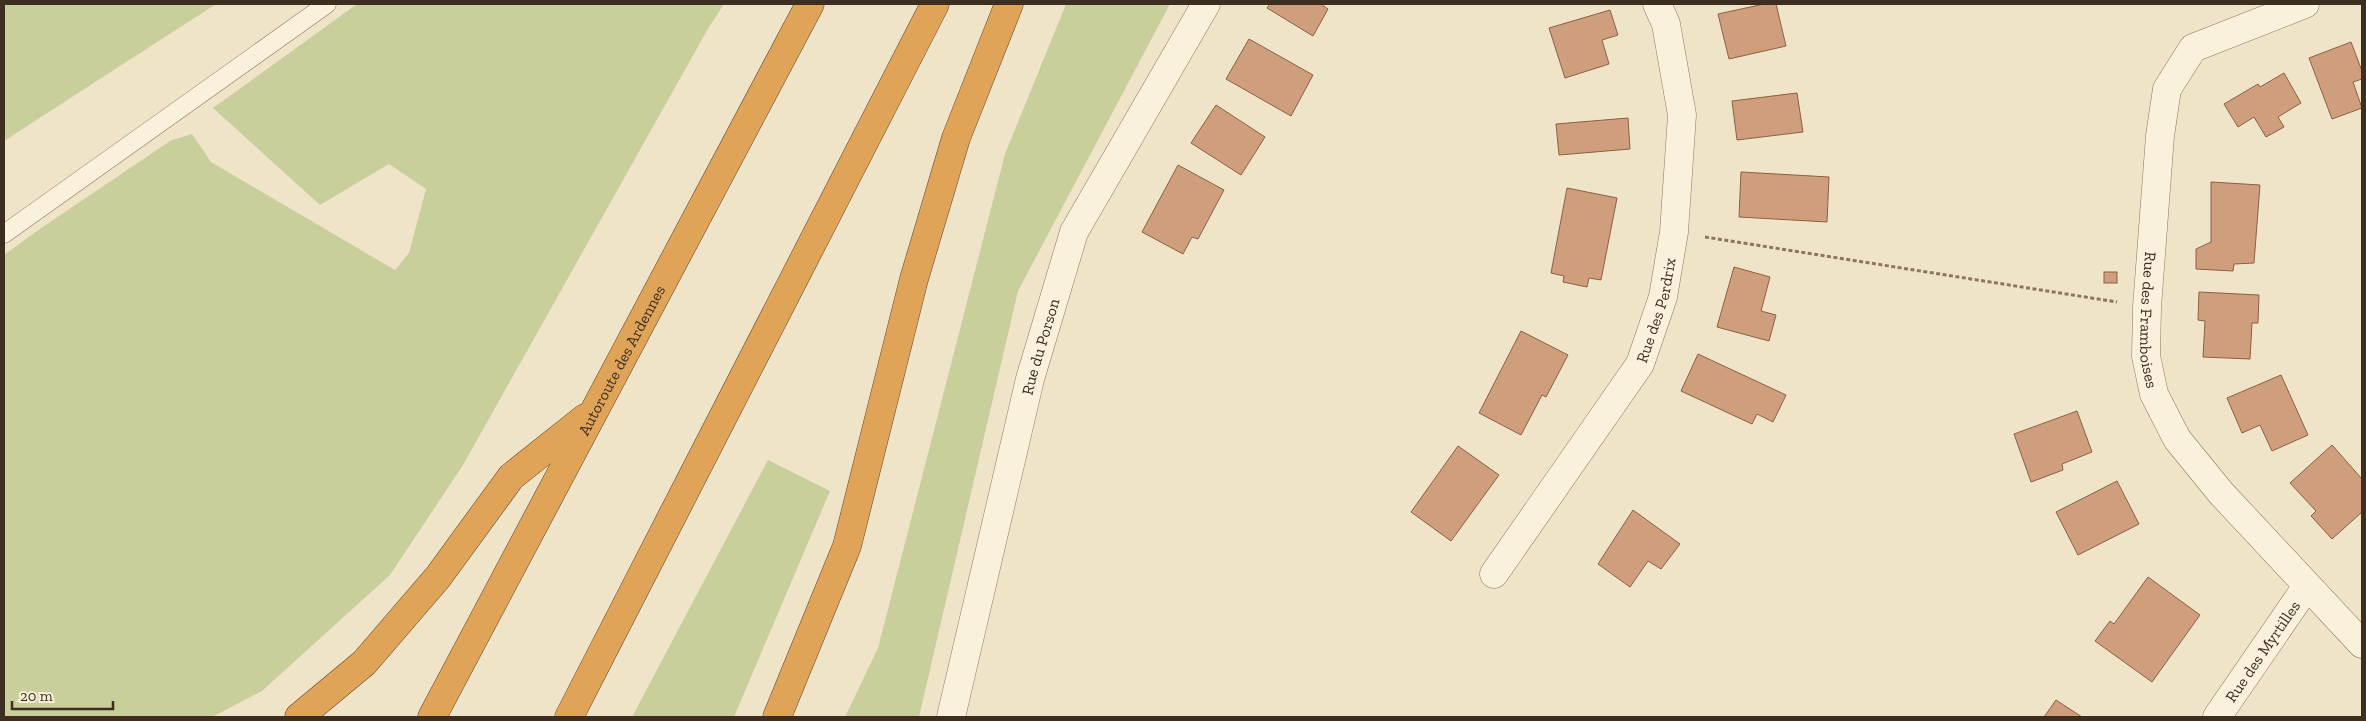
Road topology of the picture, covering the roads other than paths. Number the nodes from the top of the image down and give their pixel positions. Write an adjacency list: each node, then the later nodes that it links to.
1 (327, 4): 8 (lane)
2 (810, 4): 9 (highway, Autoroute des Ardennes)
3 (935, 4): 15 (highway)
4 (1008, 4): 16 (highway)
5 (1206, 4): 17 (street, Rue du Porson)
6 (1658, 4): 10 (street, Rue des Perdrix)
7 (2305, 4): 11 (street, Rue des Framboises)
8 (4, 234)
9 (592, 413): 13 (highway); 14 (highway, Autoroute des Ardennes)
10 (1494, 574)
11 (2307, 586): 12 (street, Rue des Framboises); 18 (street, Rue des Myrtilles)
12 (2362, 644)
13 (298, 717)
14 (432, 717)
15 (568, 717)
16 (777, 717)
17 (951, 717)
18 (2217, 717)

